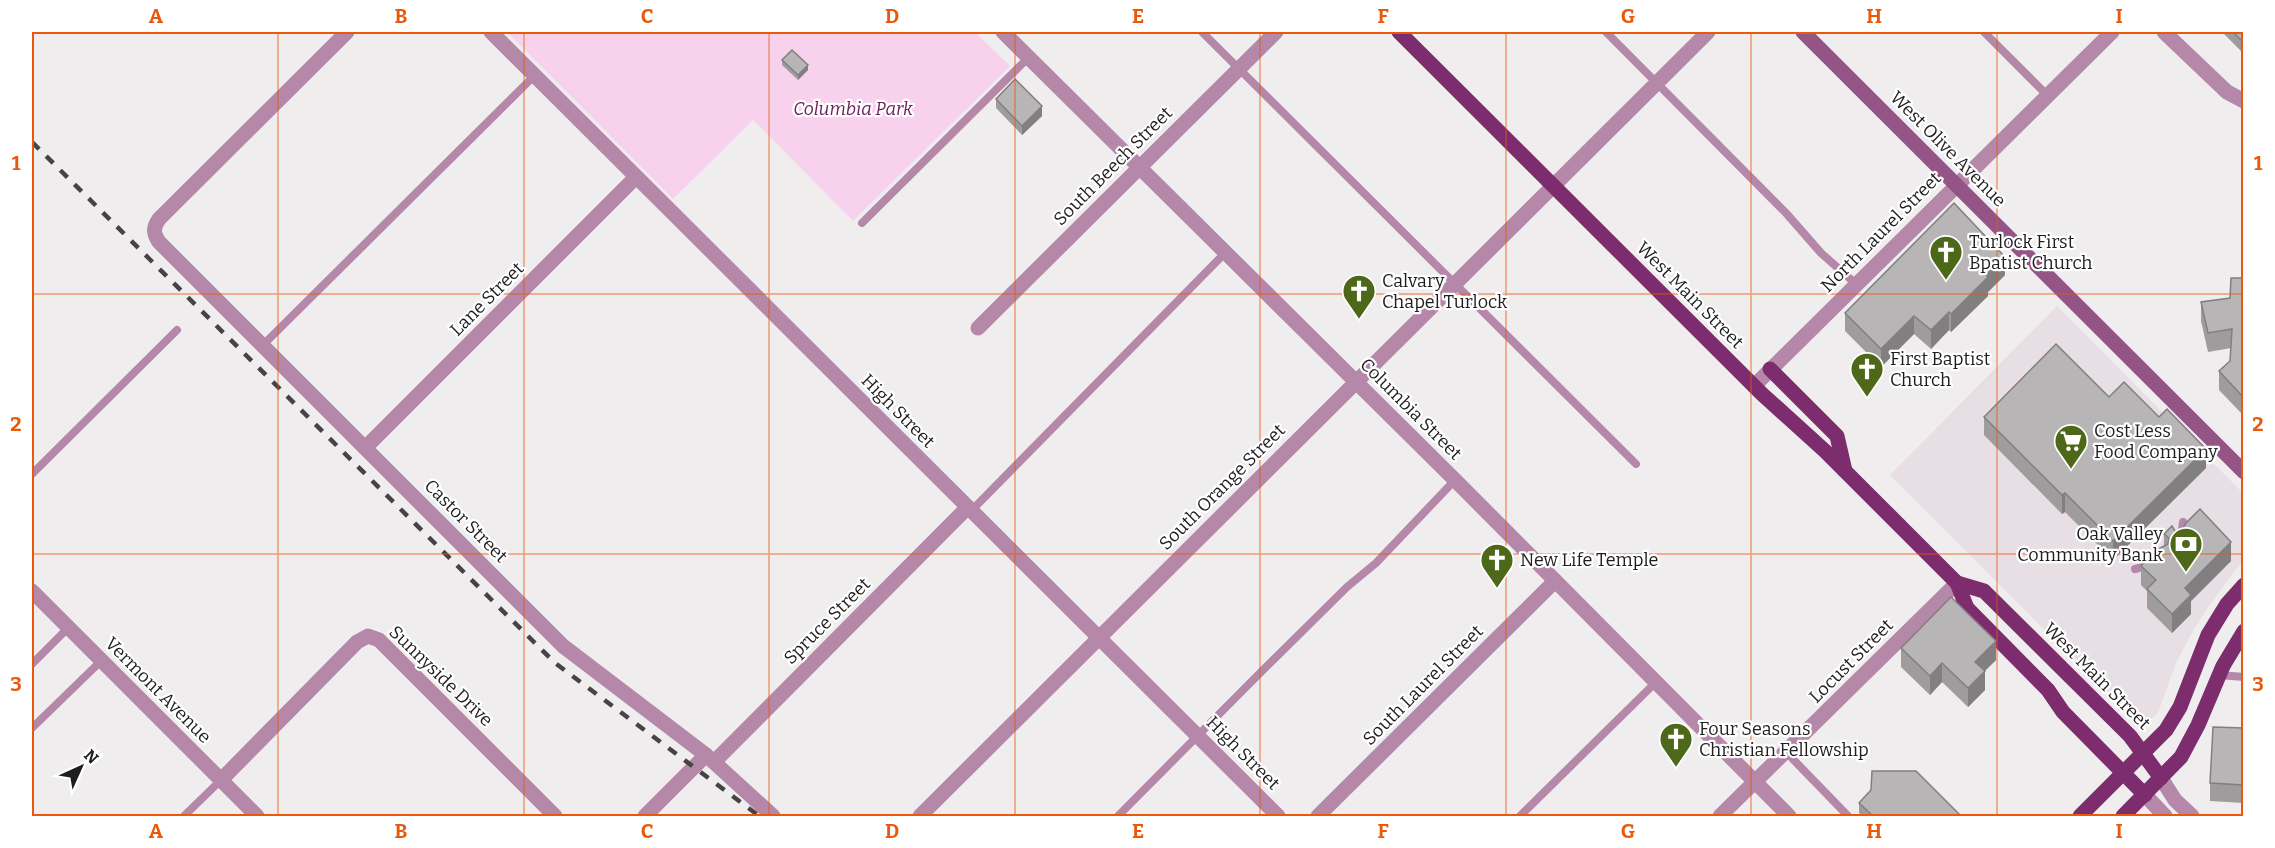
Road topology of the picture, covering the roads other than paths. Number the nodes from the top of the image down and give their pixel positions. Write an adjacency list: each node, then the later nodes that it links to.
1 (347, 32): 29 (street, Castor Street)
2 (491, 32): 15 (street, High Street)
3 (1003, 32): 13 (street, Columbia Street)
4 (1202, 32): 14 (lane)
5 (1276, 32): 14 (street, South Beech Street)
6 (1399, 32): 22 (main road, West Main Street)
7 (1606, 32): 16 (lane)
8 (1708, 32): 16 (street, South Orange Street)
9 (1803, 32): 21 (street, West Olive Avenue)
10 (1984, 32): 17 (lane)
11 (2112, 32): 17 (street, North Laurel Street)
12 (2164, 32): 18 (street)
13 (1029, 57): 19 (street, Columbia Street); 23 (lane)
14 (1239, 68): 19 (street, South Beech Street); 25 (lane)
15 (535, 75): 20 (street, High Street); 29 (lane)
16 (1657, 82): 22 (street, South Orange Street); 26 (lane)
17 (2047, 96): 21 (street, North Laurel Street)
18 (2244, 101)
19 (1139, 168): 24 (street, Columbia Street); 27 (street, South Beech Street)
20 (636, 177): 33 (street, Lane Street); 39 (street, High Street)
21 (1956, 185): 26 (street, North Laurel Street); 36 (street, West Olive Avenue)
22 (1554, 186): 25 (street, South Orange Street); 32 (main road, West Main Street)
23 (862, 223)
24 (1225, 253): 31 (street, Columbia Street); 39 (lane)
25 (1455, 284): 31 (street, South Orange Street); 34 (lane)
26 (1856, 284): 30 (street, North Laurel Street)
27 (978, 328)
28 (177, 330): 37 (lane)
29 (263, 345): 33 (street, Castor Street)
30 (1770, 369): 32 (street, North Laurel Street); 35 (main road)
31 (1356, 382): 38 (street, Columbia Street); 50 (street, South Orange Street)
32 (1754, 386): 35 (main road, West Main Street)
33 (365, 448): 60 (street, Castor Street)
34 (1635, 464)
35 (1845, 471): 45 (main road, West Main Street)
36 (2244, 472)
37 (32, 474)
38 (1455, 480): 44 (street, Columbia Street); 57 (lane)
39 (969, 509): 50 (street, High Street); 60 (street, Spruce Street)
40 (2183, 522): 41 (lane)
41 (2178, 545)
42 (2156, 563): 43 (lane)
43 (2135, 569)
44 (1555, 582): 55 (street, Columbia Street); 74 (street, South Laurel Street)
45 (1957, 583): 58 (street, Locust Street); 59 (main road, West Main Street); 61 (main road, West Main Street)
46 (2244, 585): 59 (main road)
47 (32, 591): 48 (street, Vermont Avenue)
48 (69, 628): 51 (street, Vermont Avenue); 52 (lane)
49 (2244, 631): 53 (main road)
50 (1099, 636): 57 (street, High Street); 71 (street, South Orange Street)
51 (102, 661): 56 (lane); 63 (street, Vermont Avenue)
52 (32, 664)
53 (2219, 675): 54 (lane); 62 (main road)
54 (2244, 677)
55 (1656, 682): 64 (street, Columbia Street); 75 (lane)
56 (32, 728)
57 (1198, 736): 72 (lane); 73 (street, High Street)
58 (1786, 752): 64 (street, Locust Street); 78 (lane)
59 (2145, 753): 61 (main road); 62 (main road, West Main Street)
60 (710, 759): 69 (street, Spruce Street); 70 (street, Castor Street)
61 (2124, 773): 65 (main road, West Main Street); 79 (main road)
62 (2161, 778): 65 (main road); 82 (street, West Main Street)
63 (221, 780): 66 (lane); 67 (street, Vermont Avenue); 68 (street, Sunnyside Drive)
64 (1755, 782): 76 (street, Locust Street); 77 (street, Columbia Street)
65 (2145, 795): 80 (main road); 81 (street, West Main Street)
66 (184, 816)
67 (257, 816)
68 (555, 816)
69 (645, 816)
70 (773, 816)
71 (920, 816)
72 (1118, 816)
73 (1278, 816)
74 (1318, 816)
75 (1520, 816)
76 (1720, 816)
77 (1789, 816)
78 (1848, 816)
79 (2080, 816)
80 (2123, 816)
81 (2165, 816)
82 (2192, 816)

